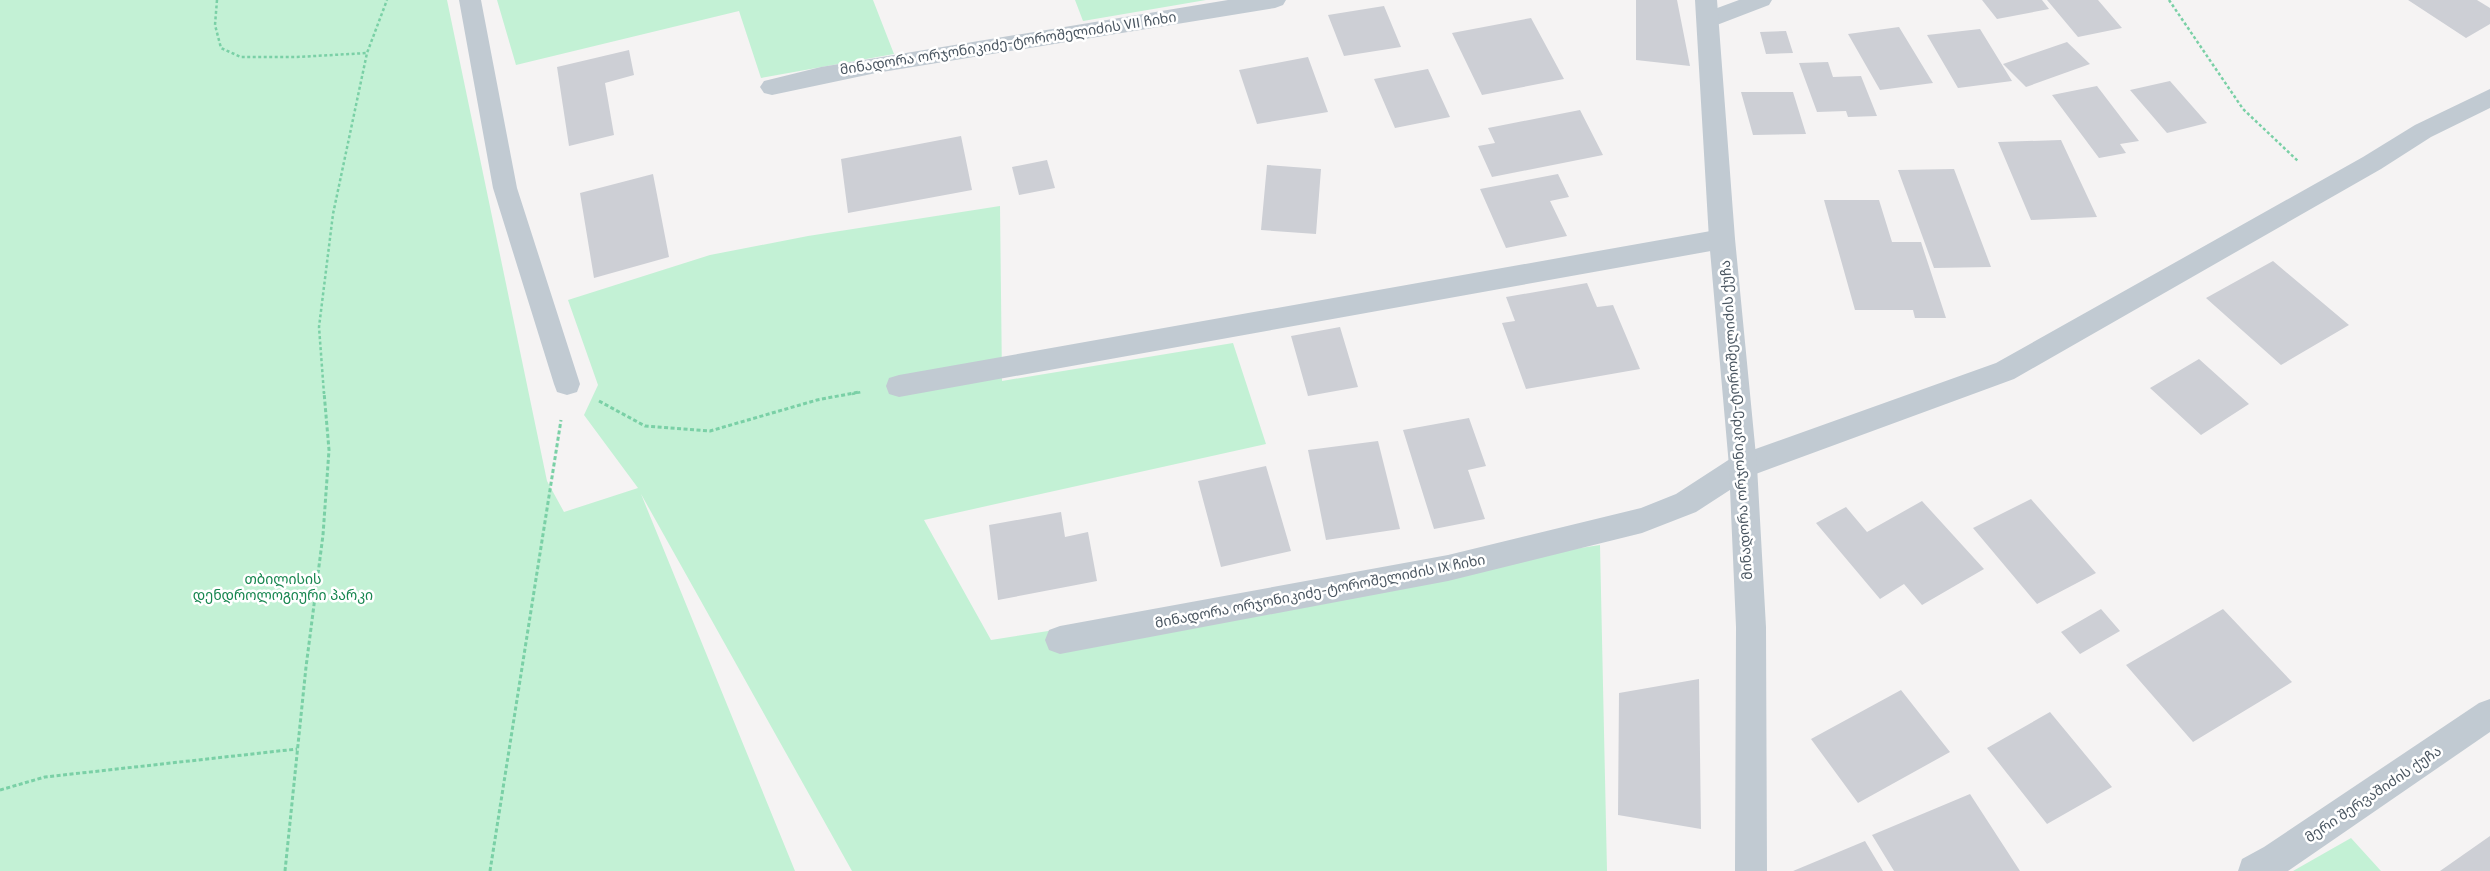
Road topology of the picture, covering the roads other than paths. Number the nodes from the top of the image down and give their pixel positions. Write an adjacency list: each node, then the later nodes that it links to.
1 (470, 0): 8 (street)
2 (1275, 0): 5 (street, მინადორა ორჯონიკიძე-ტოროშელიძის VII ჩიხი)
3 (1761, 0): 4 (street)
4 (1707, 10): 7 (street, მინადორა ორჯონიკიძე-ტოროშელიძის ქუჩა)
5 (772, 87)
6 (2490, 98): 10 (street, მინადორა ორჯონიკიძე-ტოროშელიძის IX ჩიხი)
7 (1722, 239): 9 (street); 10 (street, მინადორა ორჯონიკიძე-ტოროშელიძის ქუჩა)
8 (567, 384)
9 (899, 386)
10 (1743, 466): 11 (street, მინადორა ორჯონიკიძე-ტოროშელიძის IX ჩიხი); 13 (street, მინადორა ორჯონიკიძე-ტოროშელიძის ქუჩა)
11 (1060, 640)
12 (2490, 714): 14 (street, მერი შერვაშიძის ქუჩა)
13 (1751, 871)
14 (2254, 871)

